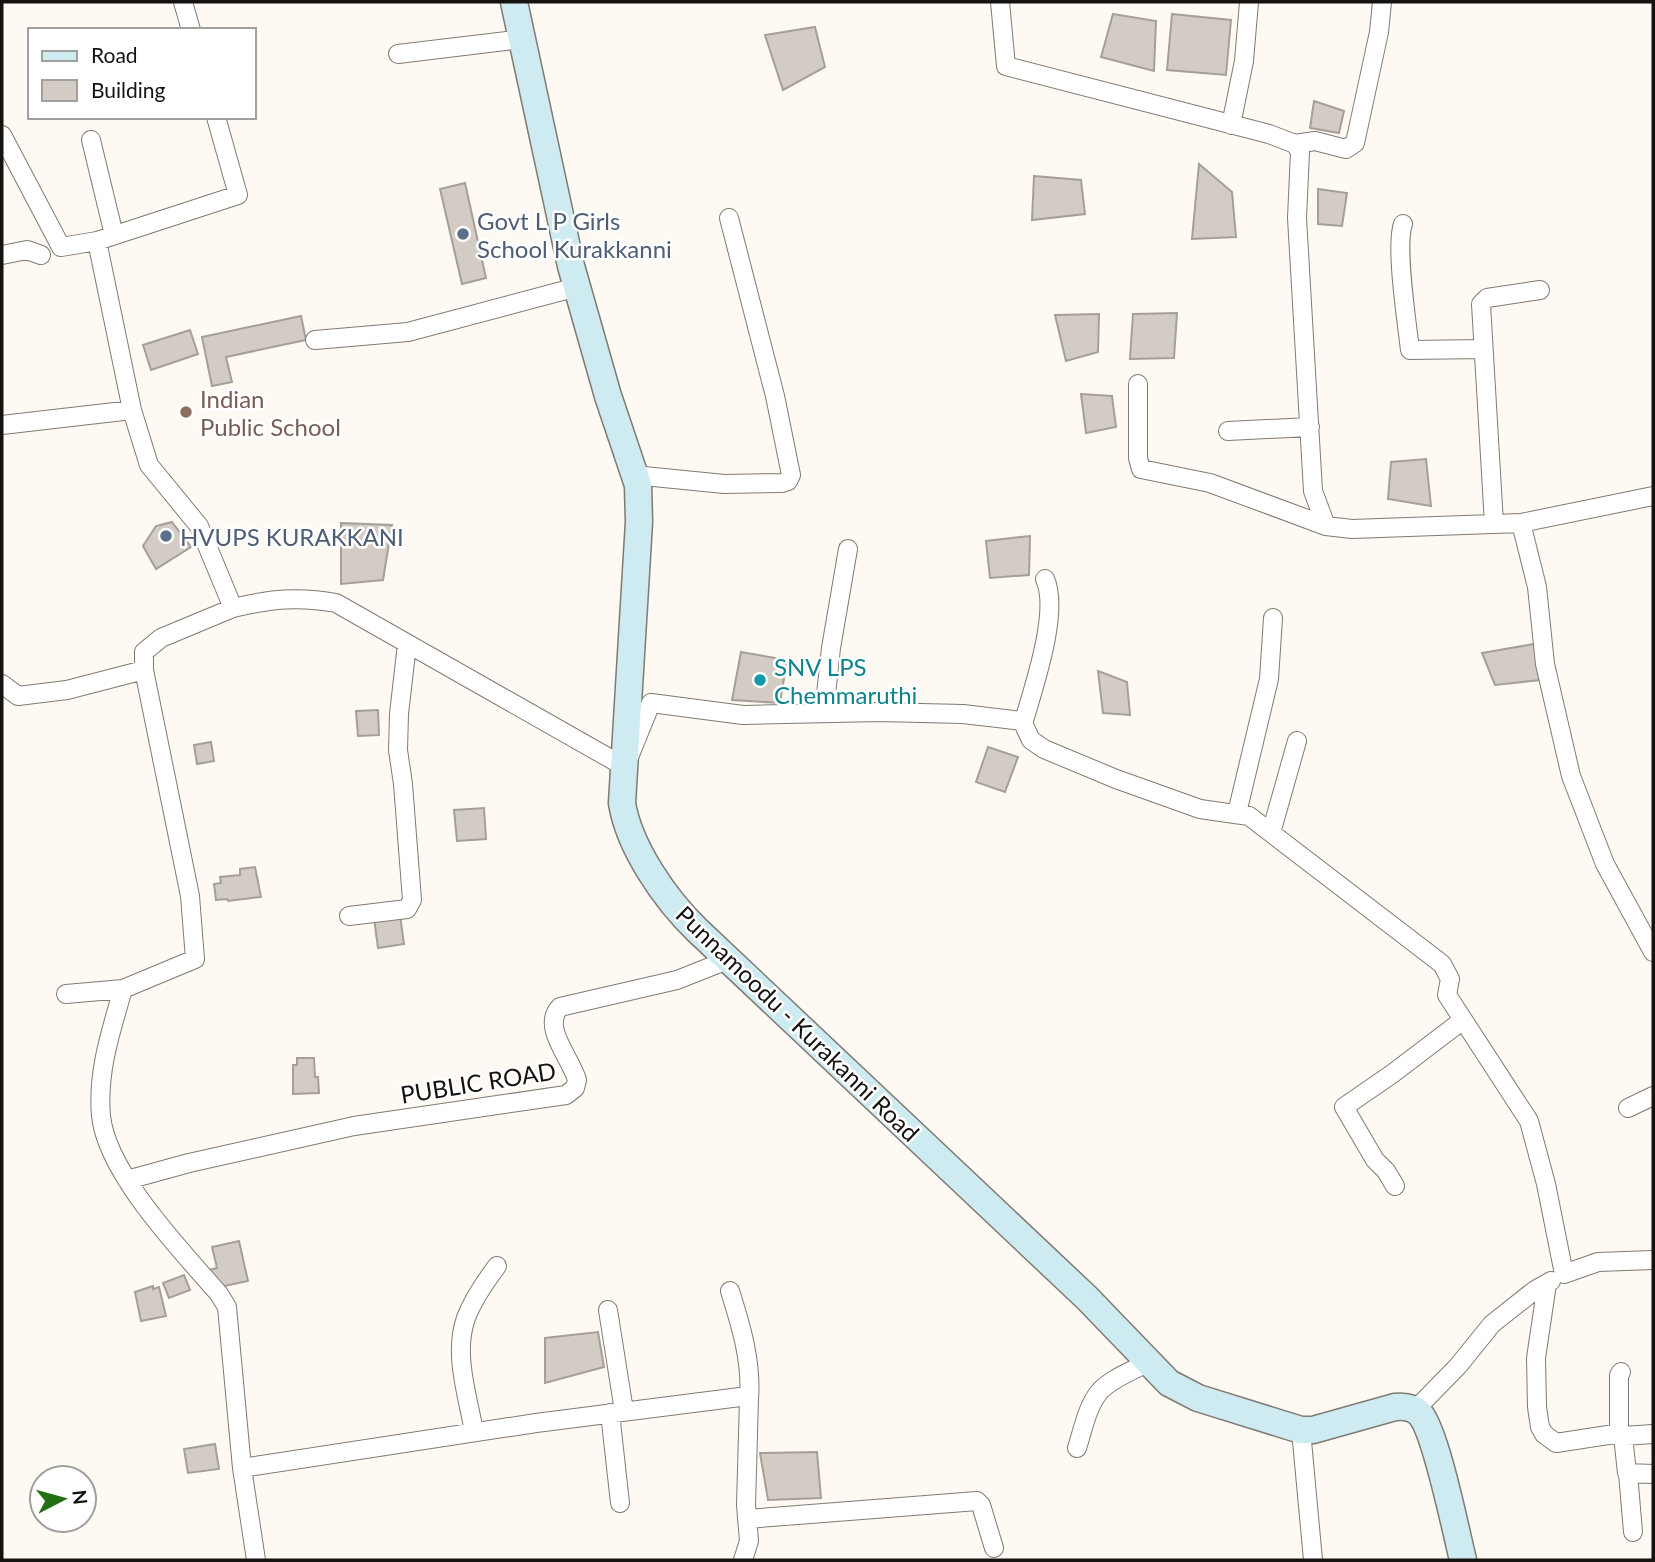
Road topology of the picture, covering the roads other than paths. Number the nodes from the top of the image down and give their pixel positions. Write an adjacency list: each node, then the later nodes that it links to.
1 (183, 2): 6 (street)
2 (514, 2): 7 (main road, Punnamoodu - Kurakanni Road)
3 (1000, 2): 10 (street)
4 (1248, 2): 10 (street)
5 (1382, 2): 13 (street)
6 (190, 28)
7 (522, 39): 8 (street); 19 (main road, Punnamoodu - Kurakanni Road)
8 (398, 54)
9 (217, 119): 16 (street)
10 (1231, 125): 13 (street)
11 (2, 135): 17 (street)
12 (91, 140): 16 (street)
13 (1295, 144): 26 (street)
14 (729, 218): 28 (street)
15 (1403, 224): 22 (street)
16 (106, 238): 17 (street); 24 (street)
17 (61, 247): 18 (street)
18 (2, 256)
19 (577, 287): 21 (street); 28 (main road, Punnamoodu - Kurakanni Road)
20 (1540, 290): 22 (street)
21 (315, 340)
22 (1482, 349): 31 (street)
23 (1138, 384): 32 (street)
24 (132, 410): 25 (street); 35 (street)
25 (2, 425)
26 (1310, 427): 27 (street); 32 (street)
27 (1228, 431)
28 (634, 475): 43 (main road, Punnamoodu - Kurakanni Road)
29 (1653, 496): 30 (street)
30 (1521, 523): 31 (street); 47 (street)
31 (1494, 524): 32 (street)
32 (1326, 526)
33 (848, 550): 40 (street)
34 (1045, 579): 41 (street)
35 (233, 608): 37 (street); 38 (street)
36 (1273, 618): 44 (street)
37 (407, 644): 43 (street); 46 (street)
38 (144, 670): 39 (street); 49 (street)
39 (2, 684)
40 (824, 713): 41 (street); 43 (street)
41 (1023, 724): 44 (street)
42 (1297, 741): 45 (street)
43 (625, 767): 48 (main road, Punnamoodu - Kurakanni Road)
44 (1237, 813): 45 (street)
45 (1271, 833): 51 (street)
46 (349, 916)
47 (1653, 952)
48 (730, 959): 54 (street, PUBLIC ROAD); 62 (main road, Punnamoodu - Kurakanni Road)
49 (123, 989): 50 (street); 54 (street)
50 (66, 994)
51 (1464, 1020): 55 (street); 58 (street)
52 (1653, 1096): 53 (street)
53 (1628, 1108)
54 (127, 1180): 72 (street)
55 (1395, 1186)
56 (1653, 1259): 58 (street)
57 (497, 1266): 68 (street)
58 (1564, 1275): 59 (street)
59 (1547, 1284): 65 (street); 69 (street)
60 (730, 1291): 64 (street)
61 (608, 1310): 66 (street)
62 (1148, 1362): 67 (main road, Punnamoodu - Kurakanni Road); 71 (street)
63 (1621, 1372): 69 (street)
64 (749, 1399): 66 (street); 76 (street)
65 (1415, 1410): 67 (main road, Punnamoodu - Kurakanni Road); 82 (main road)
66 (617, 1412): 68 (street); 75 (street)
67 (1301, 1430): 81 (street)
68 (474, 1432): 72 (street)
69 (1621, 1434): 70 (street); 73 (street)
70 (1653, 1434)
71 (1077, 1448)
72 (242, 1468): 79 (street)
73 (1628, 1473): 74 (street); 77 (street)
74 (1653, 1474)
75 (620, 1503)
76 (747, 1519): 78 (street); 80 (street)
77 (1633, 1532)
78 (994, 1548)
79 (256, 1560)
80 (743, 1560)
81 (1313, 1560)
82 (1463, 1560)

